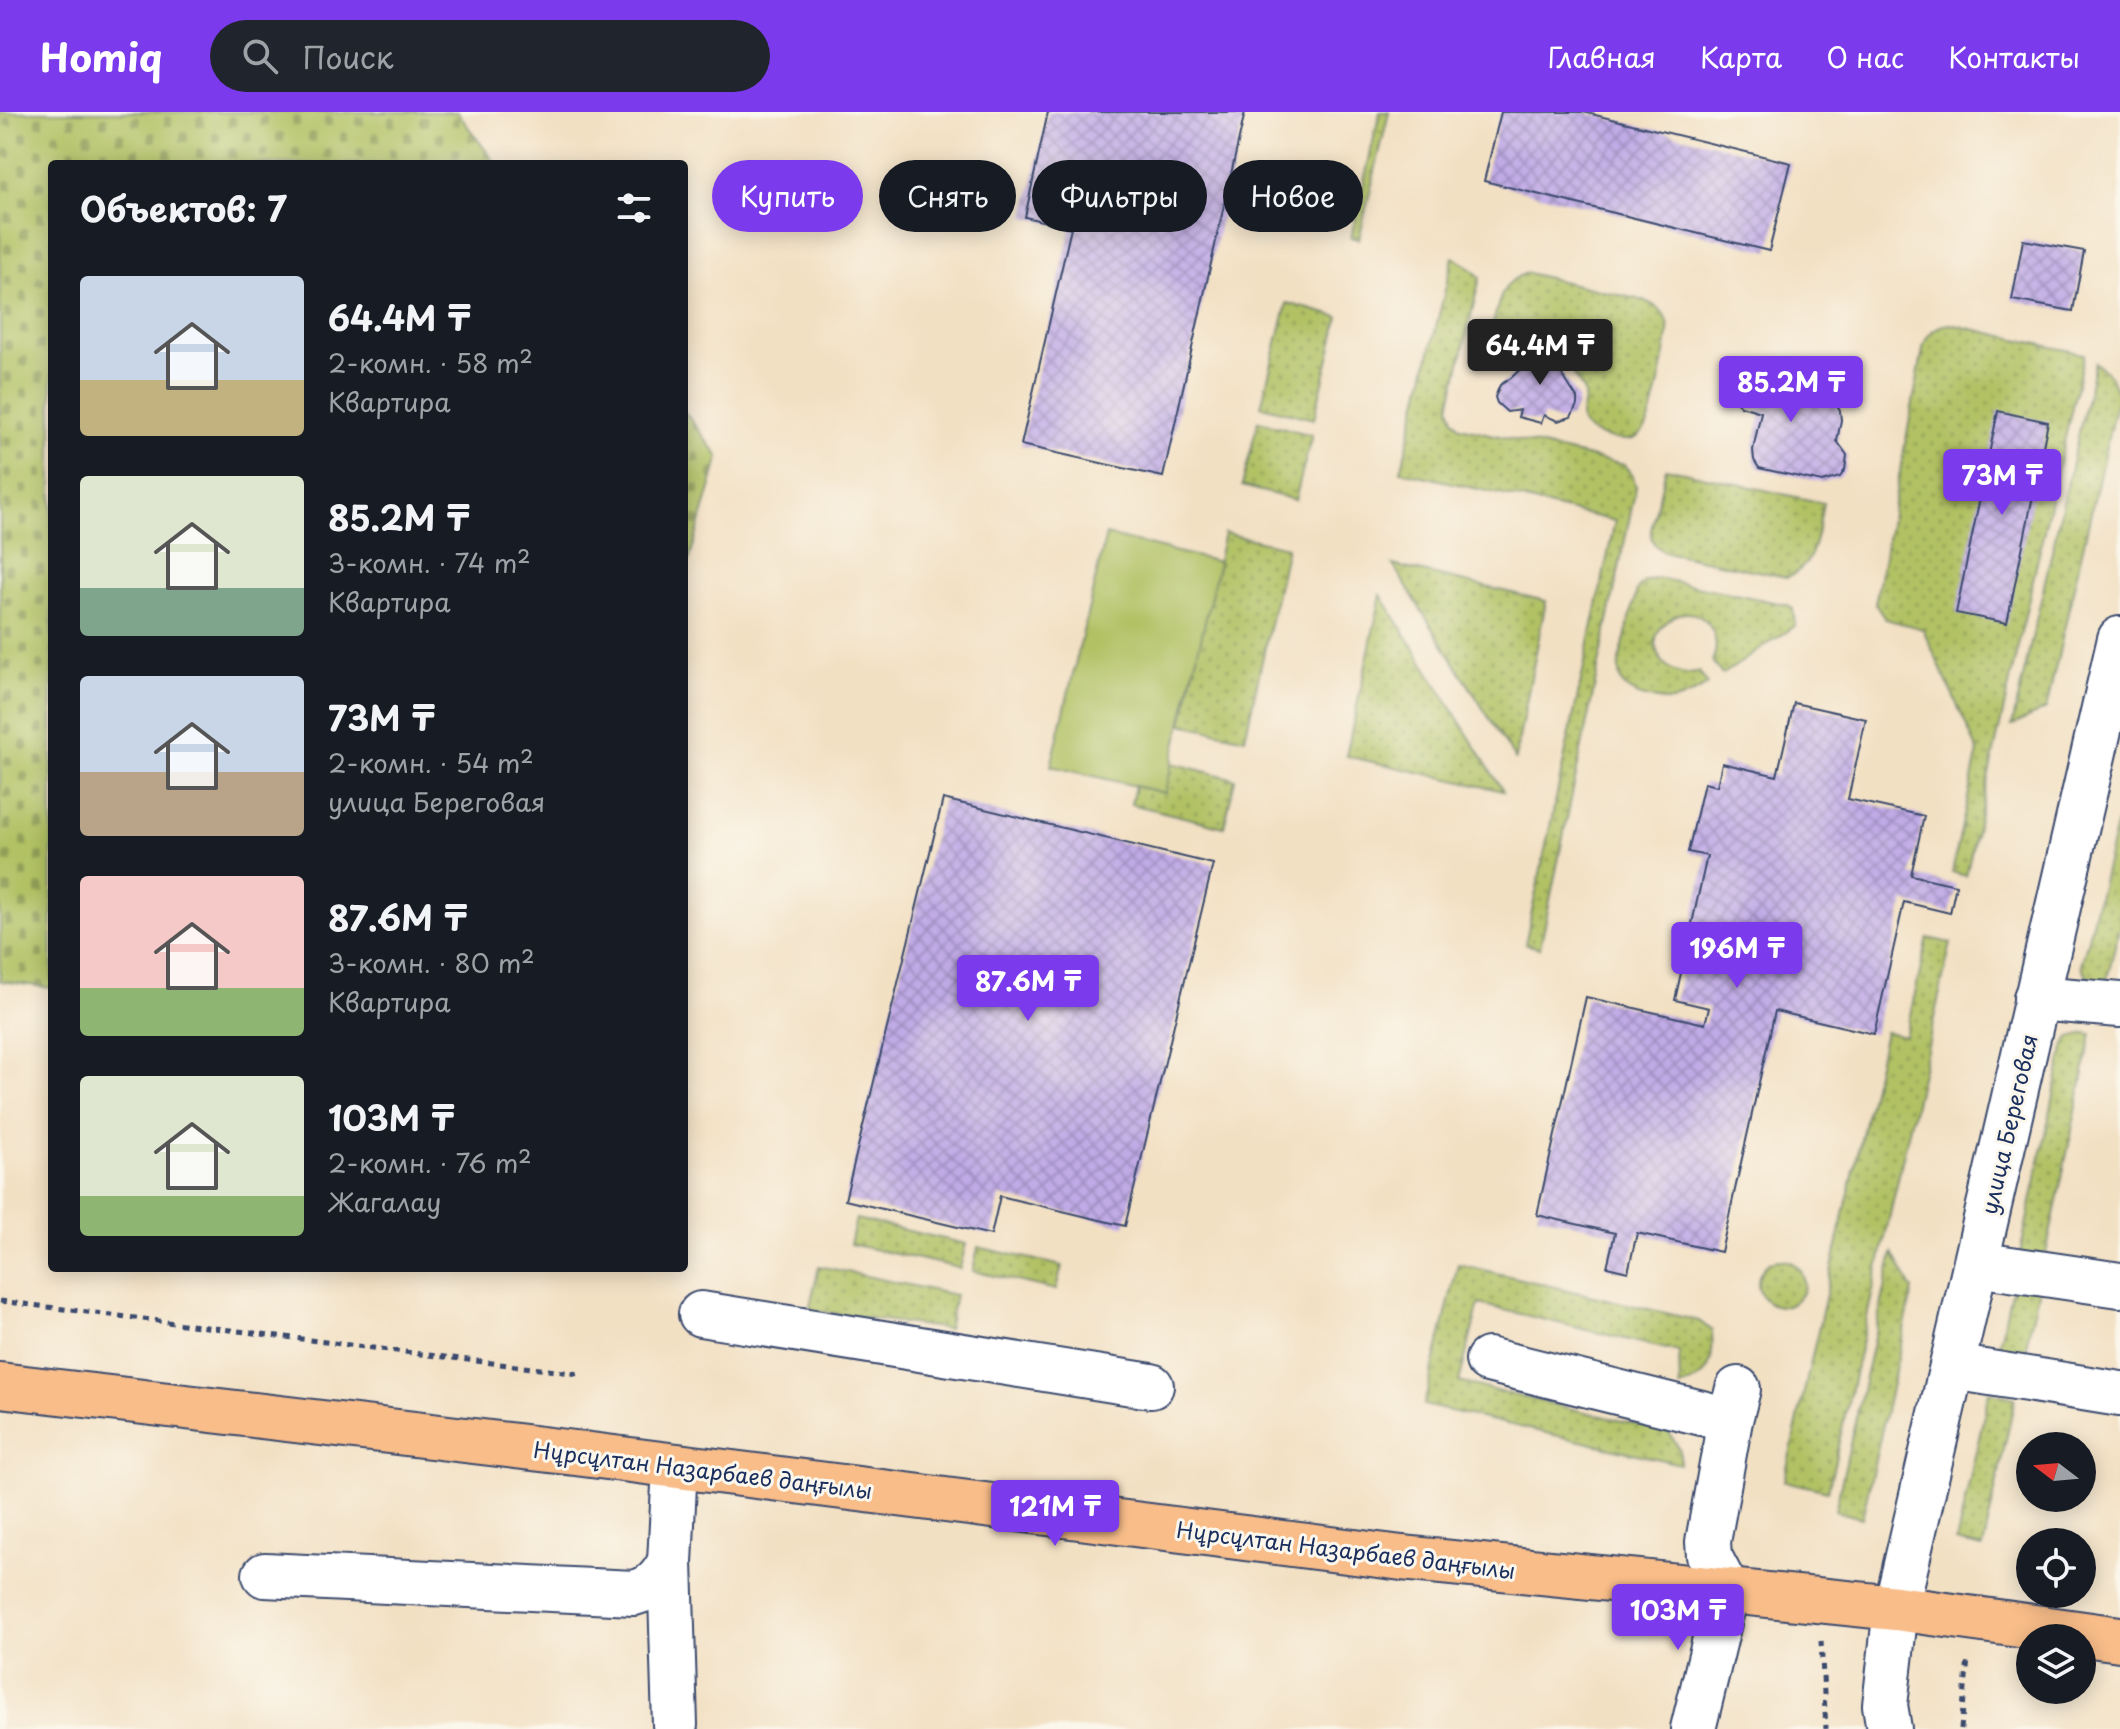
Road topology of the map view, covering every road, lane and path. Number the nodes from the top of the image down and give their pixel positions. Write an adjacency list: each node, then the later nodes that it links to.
1 (2120, 639): 2 (street, улица Береговая)
2 (2036, 998): 3 (street); 4 (street, улица Береговая)
3 (2120, 1005)
4 (1976, 1264): 5 (street); 9 (street, улица Береговая)
5 (2120, 1285)
6 (0, 1301): 10 (path)
7 (701, 1314): 12 (street)
8 (1488, 1360): 17 (street)
9 (1953, 1367): 13 (street); 19 (street, улица Береговая)
10 (580, 1374)
11 (0, 1385): 14 (main road, Нұрсұлтан Назарбаев даңғылы)
12 (1151, 1386)
13 (2120, 1394)
14 (675, 1466): 15 (street); 17 (main road, Нұрсұлтан Назарбаев даңғылы)
15 (670, 1562): 16 (street); 22 (street)
16 (265, 1575)
17 (1727, 1590): 18 (main road, Нұрсұлтан Назарбаев даңғылы); 23 (street)
18 (1819, 1600): 19 (main road, Нұрсұлтан Назарбаев даңғылы); 24 (path)
19 (1896, 1608): 20 (main road, Нұрсұлтан Назарбаев даңғылы); 25 (street, улица Береговая)
20 (1971, 1618): 21 (main road, Нұрсұлтан Назарбаев даңғылы); 26 (path)
21 (2120, 1639)
22 (675, 1725)
23 (1693, 1729)
24 (1826, 1729)
25 (1889, 1729)
26 (1961, 1729)

